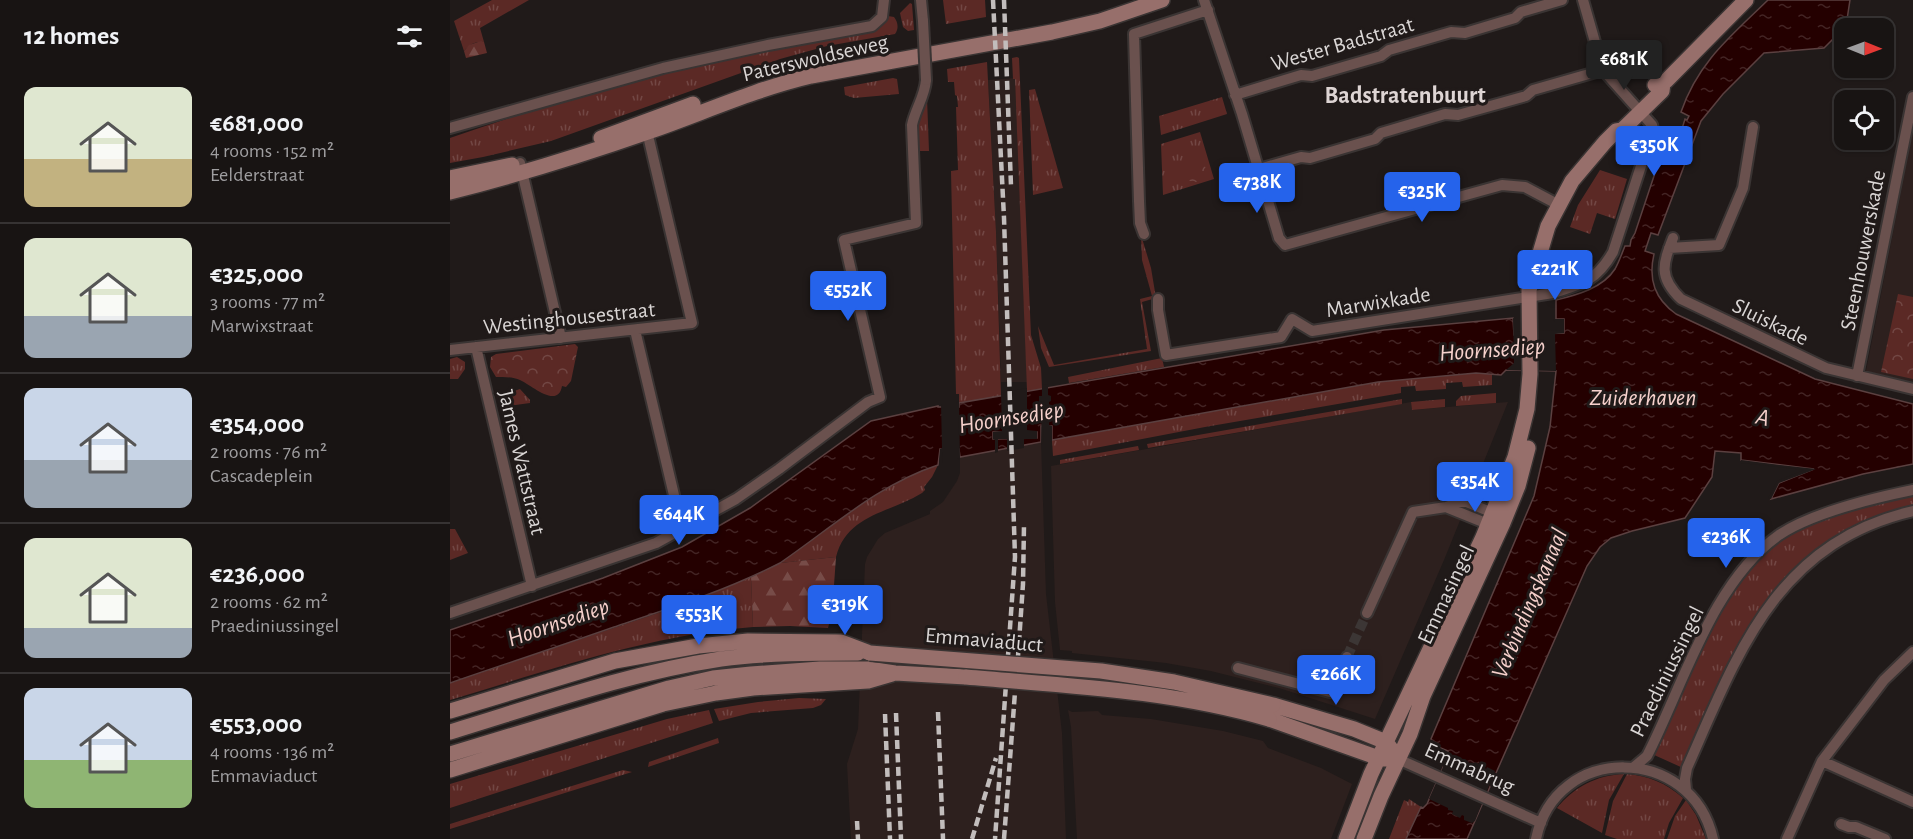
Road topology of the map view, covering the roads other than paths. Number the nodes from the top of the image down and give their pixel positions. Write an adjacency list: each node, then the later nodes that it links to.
1 (921, 0): 33 (street, bridge)
2 (1138, 0): 13 (main road, Paterswoldseweg)
3 (1162, 0): 13 (main road, Paterswoldseweg)
4 (1562, 0): 10 (street, Wester Badstraat)
5 (1583, 0): 9 (street)
6 (1746, 0): 12 (main road)
7 (884, 4): 15 (street, Paterswoldseweg)
8 (1206, 5): 10 (street); 21 (street)
9 (1603, 70): 12 (street); 17 (street)
10 (1235, 95): 17 (street)
11 (1913, 97): 28 (street, Steenhouwerskade)
12 (1636, 106): 20 (main road); 22 (street)
13 (646, 127): 16 (main road, Paterswoldseweg); 24 (street, Westinghousestraat)
14 (1753, 127): 28 (street, Sluiskade)
15 (450, 128)
16 (521, 168): 18 (main road, Paterswoldseweg); 19 (main road, Paterswoldseweg); 25 (street)
17 (1258, 169): 20 (street)
18 (450, 178)
19 (450, 192)
20 (1559, 205): 22 (main road, Emmasingel)
21 (1144, 234)
22 (1533, 296): 23 (street, Marwixkade); 32 (main road, Emmasingel)
23 (1158, 299)
24 (635, 330): 25 (street, Westinghousestraat); 33 (street)
25 (561, 338): 26 (street, Westinghousestraat)
26 (476, 347): 27 (street, Westinghousestraat); 34 (street, James Wattstraat)
27 (450, 350)
28 (1857, 376): 29 (street, Sluiskade)
29 (1913, 388)
30 (1913, 490): 50 (street, Praediniussingel)
31 (1913, 511): 51 (street)
32 (1495, 520): 36 (street); 45 (main road, Emmasingel); 47 (main road, Emmasingel)
33 (682, 529): 34 (street)
34 (532, 586): 35 (street)
35 (450, 613)
36 (1367, 613)
37 (820, 647): 42 (main road); 43 (main road, Emmaviaduct, bridge); 44 (main road, Emmaviaduct)
38 (1913, 652): 48 (street)
39 (1347, 657): 40 (street)
40 (1238, 668)
41 (820, 676): 43 (main road, Emmaviaduct, bridge); 49 (main road); 49 (main road, Emmaviaduct)
42 (450, 711)
43 (1271, 712): 45 (main road, Emmaviaduct); 46 (main road, Emmaviaduct)
44 (450, 732)
45 (1386, 742): 46 (main road, Emmasingel); 47 (main road)
46 (1379, 758): 47 (main road, Emmabrug); 55 (main road, Emmasingel)
47 (1398, 759): 53 (street, Emmabrug); 56 (main road, Emmasingel)
48 (1822, 761): 52 (street); 59 (street)
49 (451, 764)
50 (1634, 767): 51 (street); 53 (street)
51 (1686, 790): 58 (street)
52 (1913, 802)
53 (1541, 823): 57 (street)
54 (1841, 824): 60 (street)
55 (1346, 839)
56 (1364, 839)
57 (1536, 839)
58 (1713, 839)
59 (1787, 839)
60 (1885, 839)

